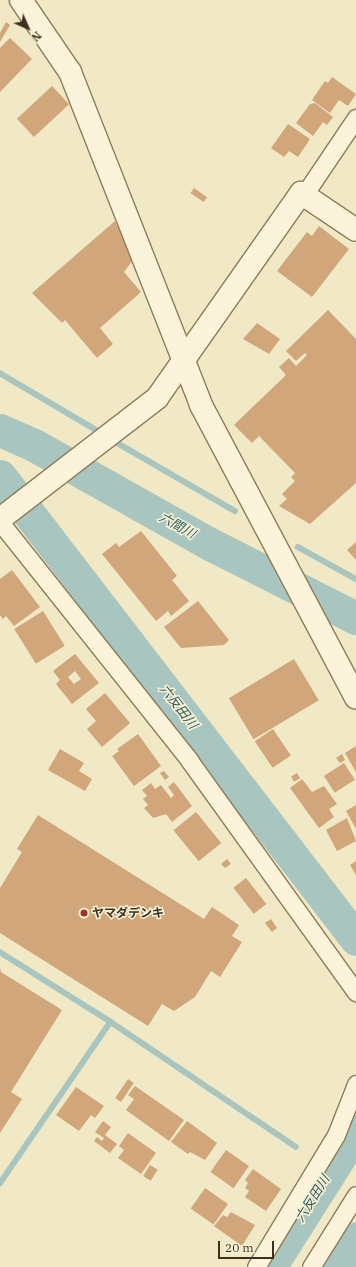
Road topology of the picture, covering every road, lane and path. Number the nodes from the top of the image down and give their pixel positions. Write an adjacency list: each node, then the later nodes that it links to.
1 (21, 0): 5 (street)
2 (356, 118): 3 (street)
3 (304, 195): 4 (street); 5 (street)
4 (356, 230)
5 (183, 357): 6 (street); 7 (street)
6 (2, 518): 8 (street)
7 (356, 698)
8 (356, 992)
9 (356, 1084): 11 (street)
10 (356, 1195): 12 (street)
11 (256, 1267)
12 (311, 1267)

